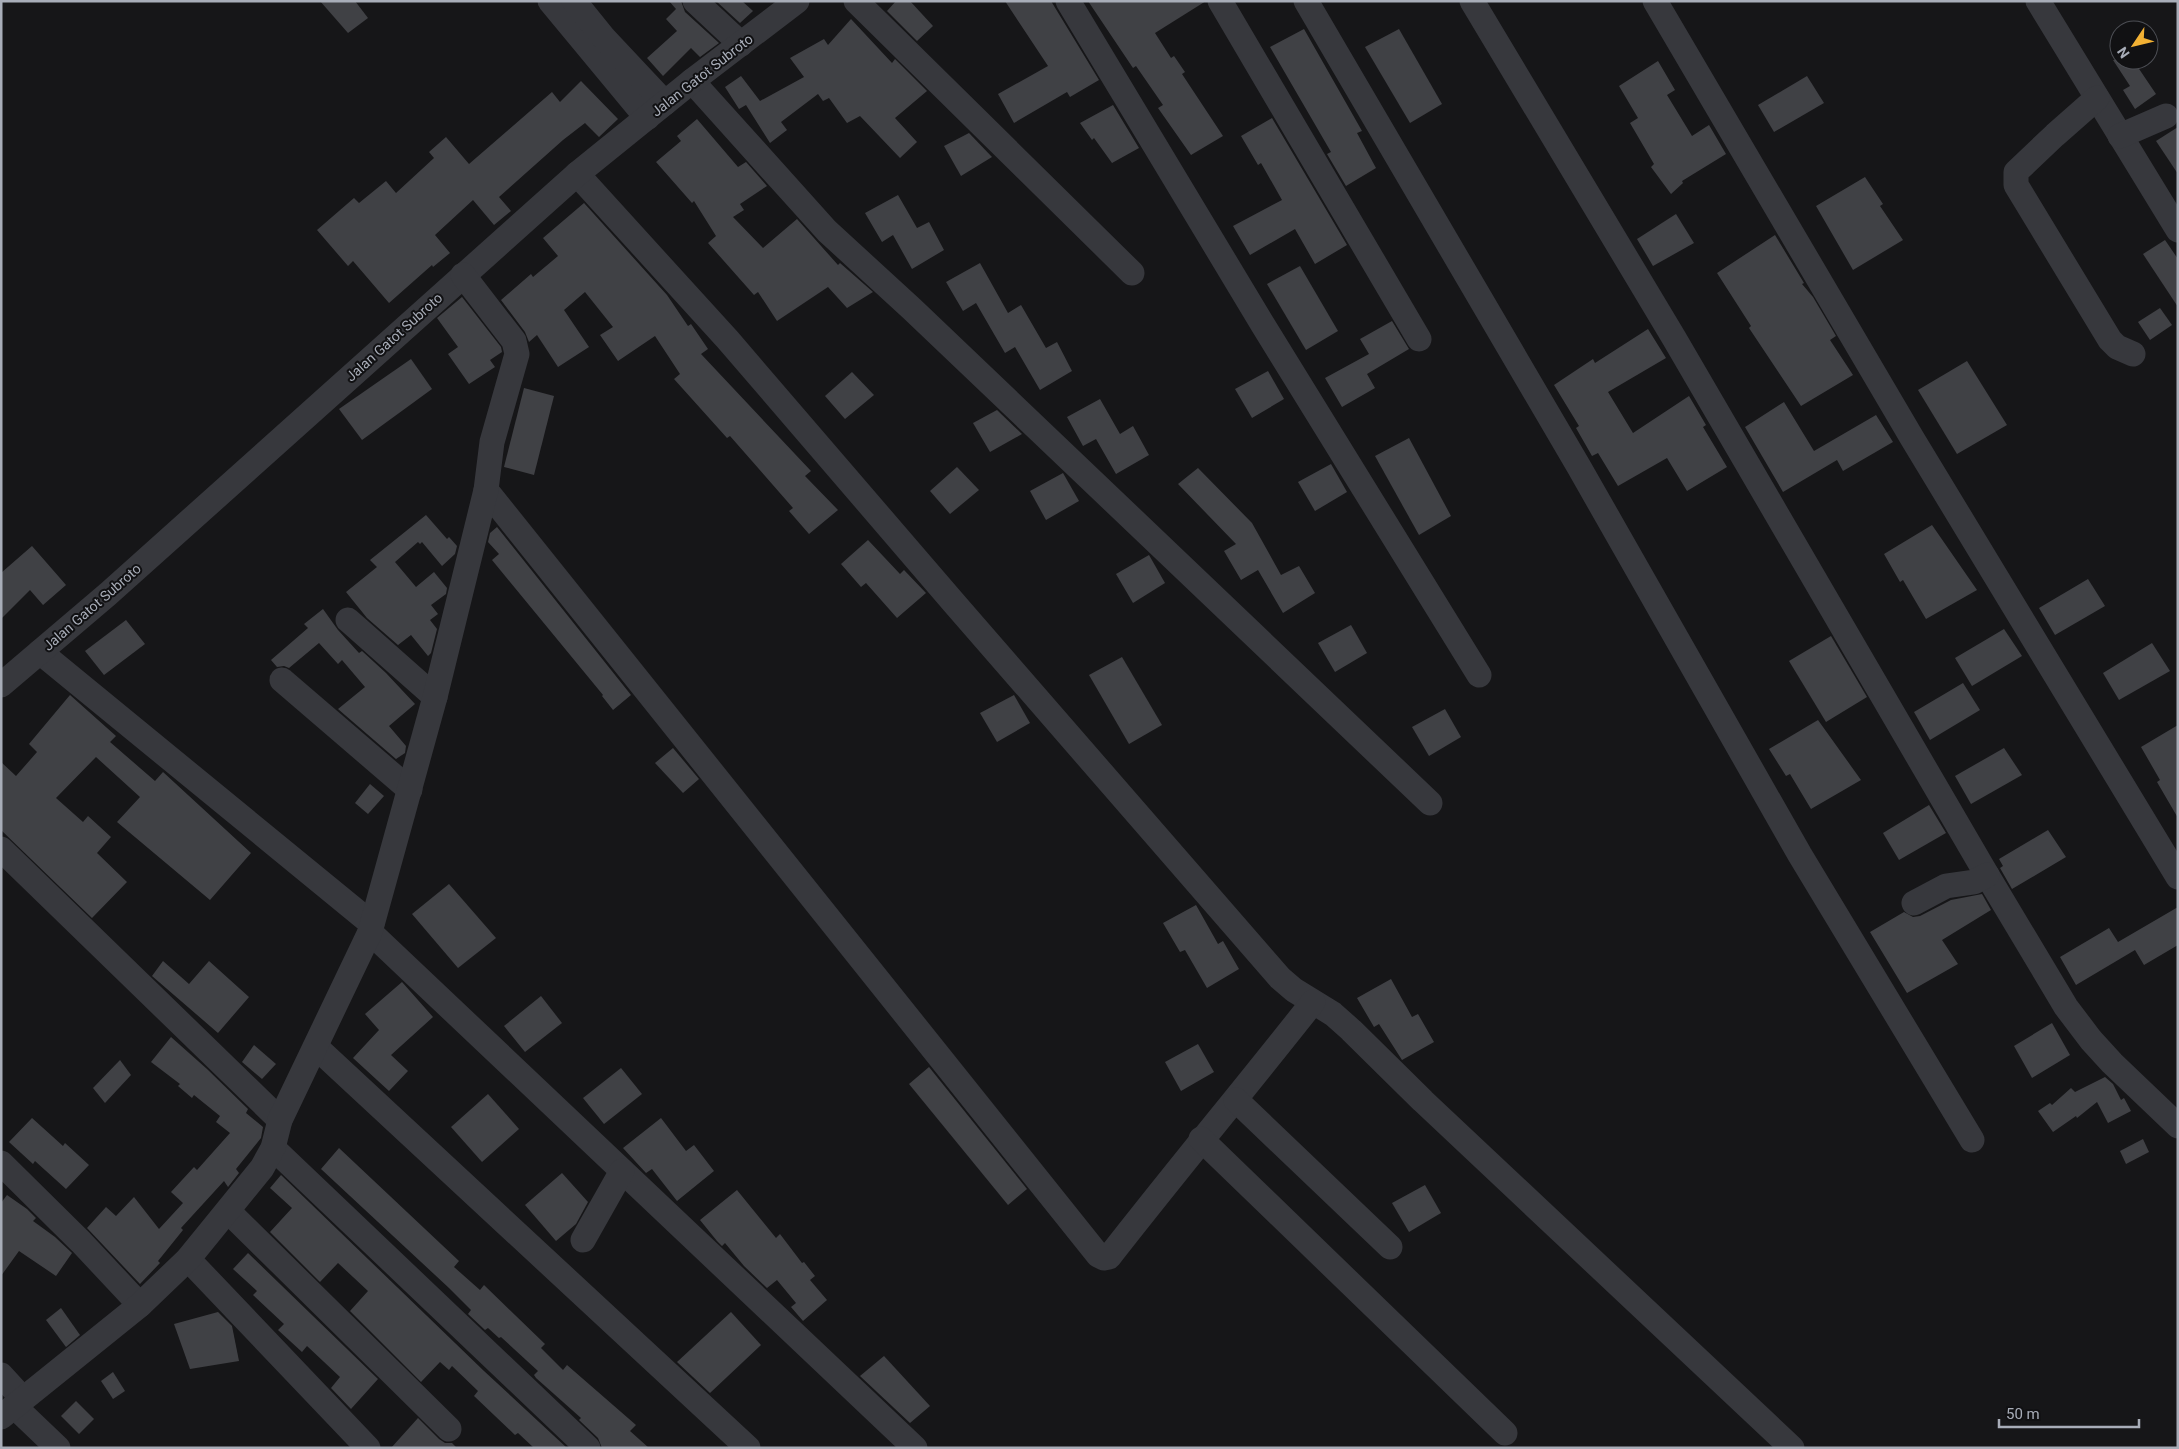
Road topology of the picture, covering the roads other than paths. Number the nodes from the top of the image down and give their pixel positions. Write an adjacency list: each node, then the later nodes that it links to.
1 (550, 1): 15 (street)
2 (574, 1): 15 (street)
3 (695, 1): 12 (street)
4 (856, 1): 20 (street)
5 (1068, 1): 27 (street)
6 (1220, 1): 22 (street)
7 (1306, 1): 44 (street)
8 (1472, 1): 34 (street)
9 (1656, 1): 35 (street)
10 (2038, 1): 14 (street)
11 (790, 3): 12 (street, Jalan Gatot Subroto)
12 (741, 44): 13 (street, Jalan Gatot Subroto)
13 (692, 81): 15 (street, Jalan Gatot Subroto); 32 (street)
14 (2097, 98): 17 (street); 23 (street)
15 (656, 111): 18 (street, Jalan Gatot Subroto)
16 (2166, 116): 17 (street)
17 (2120, 136): 19 (street)
18 (577, 174): 21 (street, Jalan Gatot Subroto); 38 (street)
19 (2178, 230)
20 (1132, 273)
21 (463, 275): 24 (street); 26 (street, Jalan Gatot Subroto)
22 (1419, 339)
23 (2134, 354)
24 (486, 490): 30 (street); 43 (street)
25 (348, 620): 30 (street)
26 (40, 652): 29 (street, Jalan Gatot Subroto); 37 (street)
27 (1479, 675)
28 (282, 680): 31 (street)
29 (2, 684)
30 (435, 697): 31 (street)
31 (410, 790): 37 (street)
32 (1430, 803)
33 (1, 849): 41 (street)
34 (1987, 875): 36 (street); 42 (street)
35 (2178, 877)
36 (1914, 903)
37 (371, 928): 39 (street); 47 (street)
38 (1313, 1002): 40 (street); 62 (street)
39 (316, 1047): 41 (street); 60 (street)
40 (1236, 1100): 43 (street); 50 (street)
41 (280, 1120): 45 (street)
42 (2178, 1126)
43 (1202, 1139): 56 (street)
44 (1972, 1140)
45 (273, 1148): 48 (street); 59 (street)
46 (1, 1163): 52 (street)
47 (622, 1171): 49 (street); 61 (street)
48 (228, 1211): 51 (street); 55 (street)
49 (583, 1240)
50 (1390, 1247)
51 (188, 1259): 52 (street); 58 (street)
52 (140, 1305): 54 (street)
53 (1, 1374): 54 (street)
54 (13, 1407): 57 (street)
55 (449, 1430)
56 (1505, 1433)
57 (58, 1448)
58 (368, 1448)
59 (588, 1448)
60 (748, 1448)
61 (915, 1448)
62 (1792, 1448)

